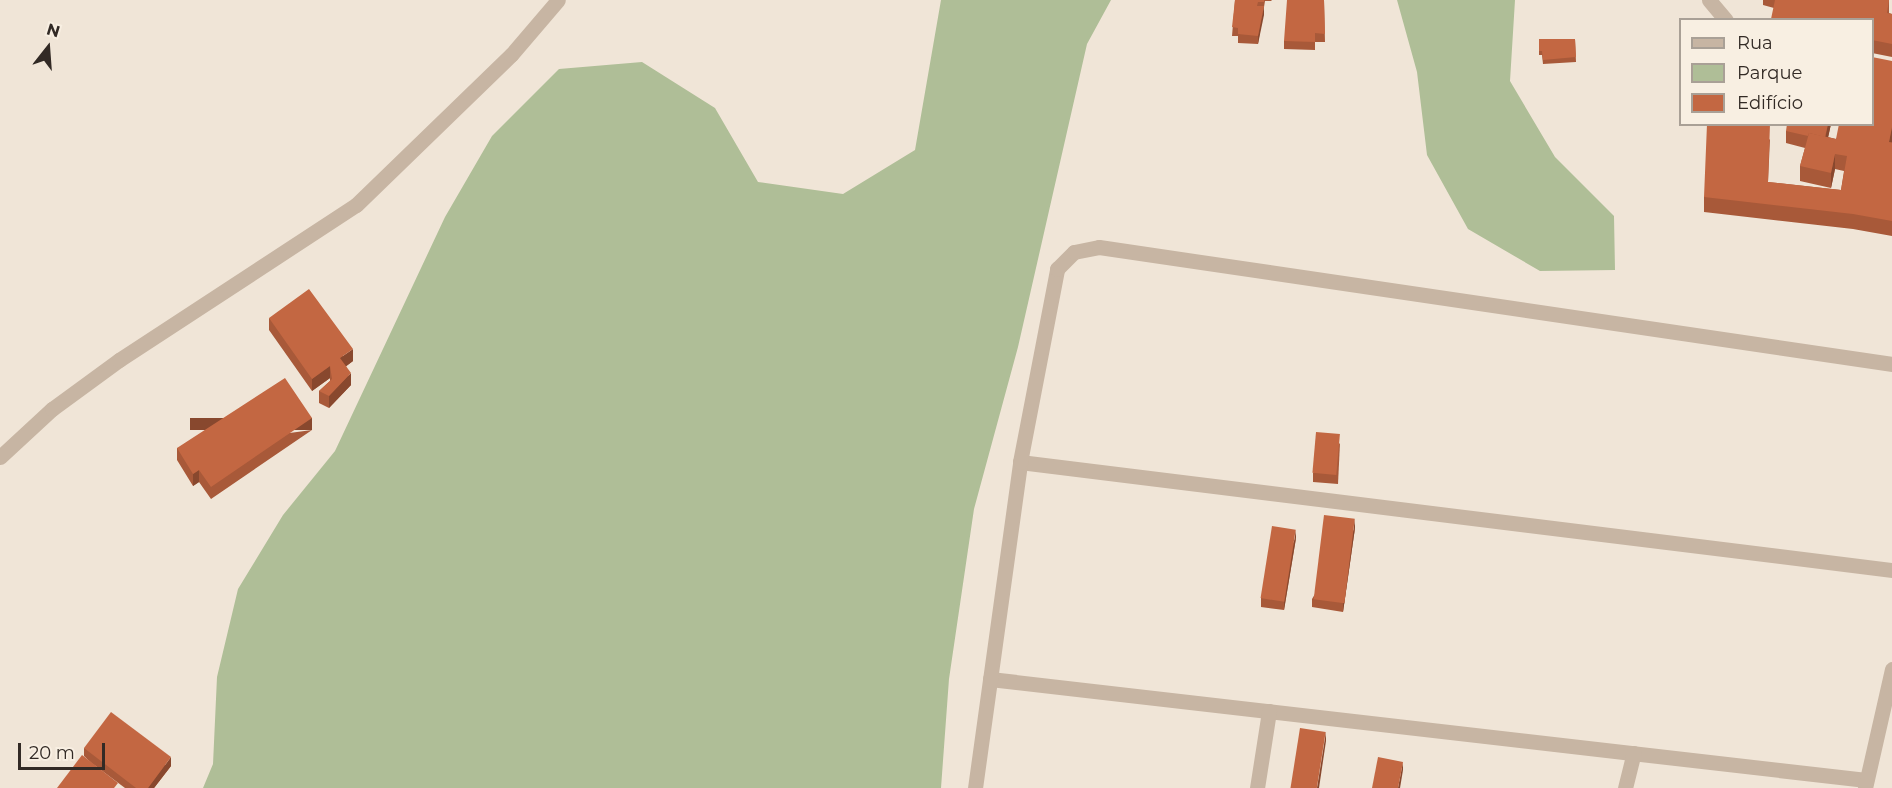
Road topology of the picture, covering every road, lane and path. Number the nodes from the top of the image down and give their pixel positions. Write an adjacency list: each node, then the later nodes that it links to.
1 (558, 0): 5 (street)
2 (1709, 0): 3 (street)
3 (1724, 18)
4 (1892, 364): 6 (street)
5 (0, 457)
6 (1020, 462): 7 (street); 9 (street)
7 (1892, 570)
8 (1892, 669): 12 (street)
9 (990, 679): 10 (street); 13 (street)
10 (1269, 711): 11 (street); 14 (street)
11 (1634, 753): 12 (street); 15 (street)
12 (1865, 784)
13 (975, 788)
14 (1257, 788)
15 (1625, 788)

